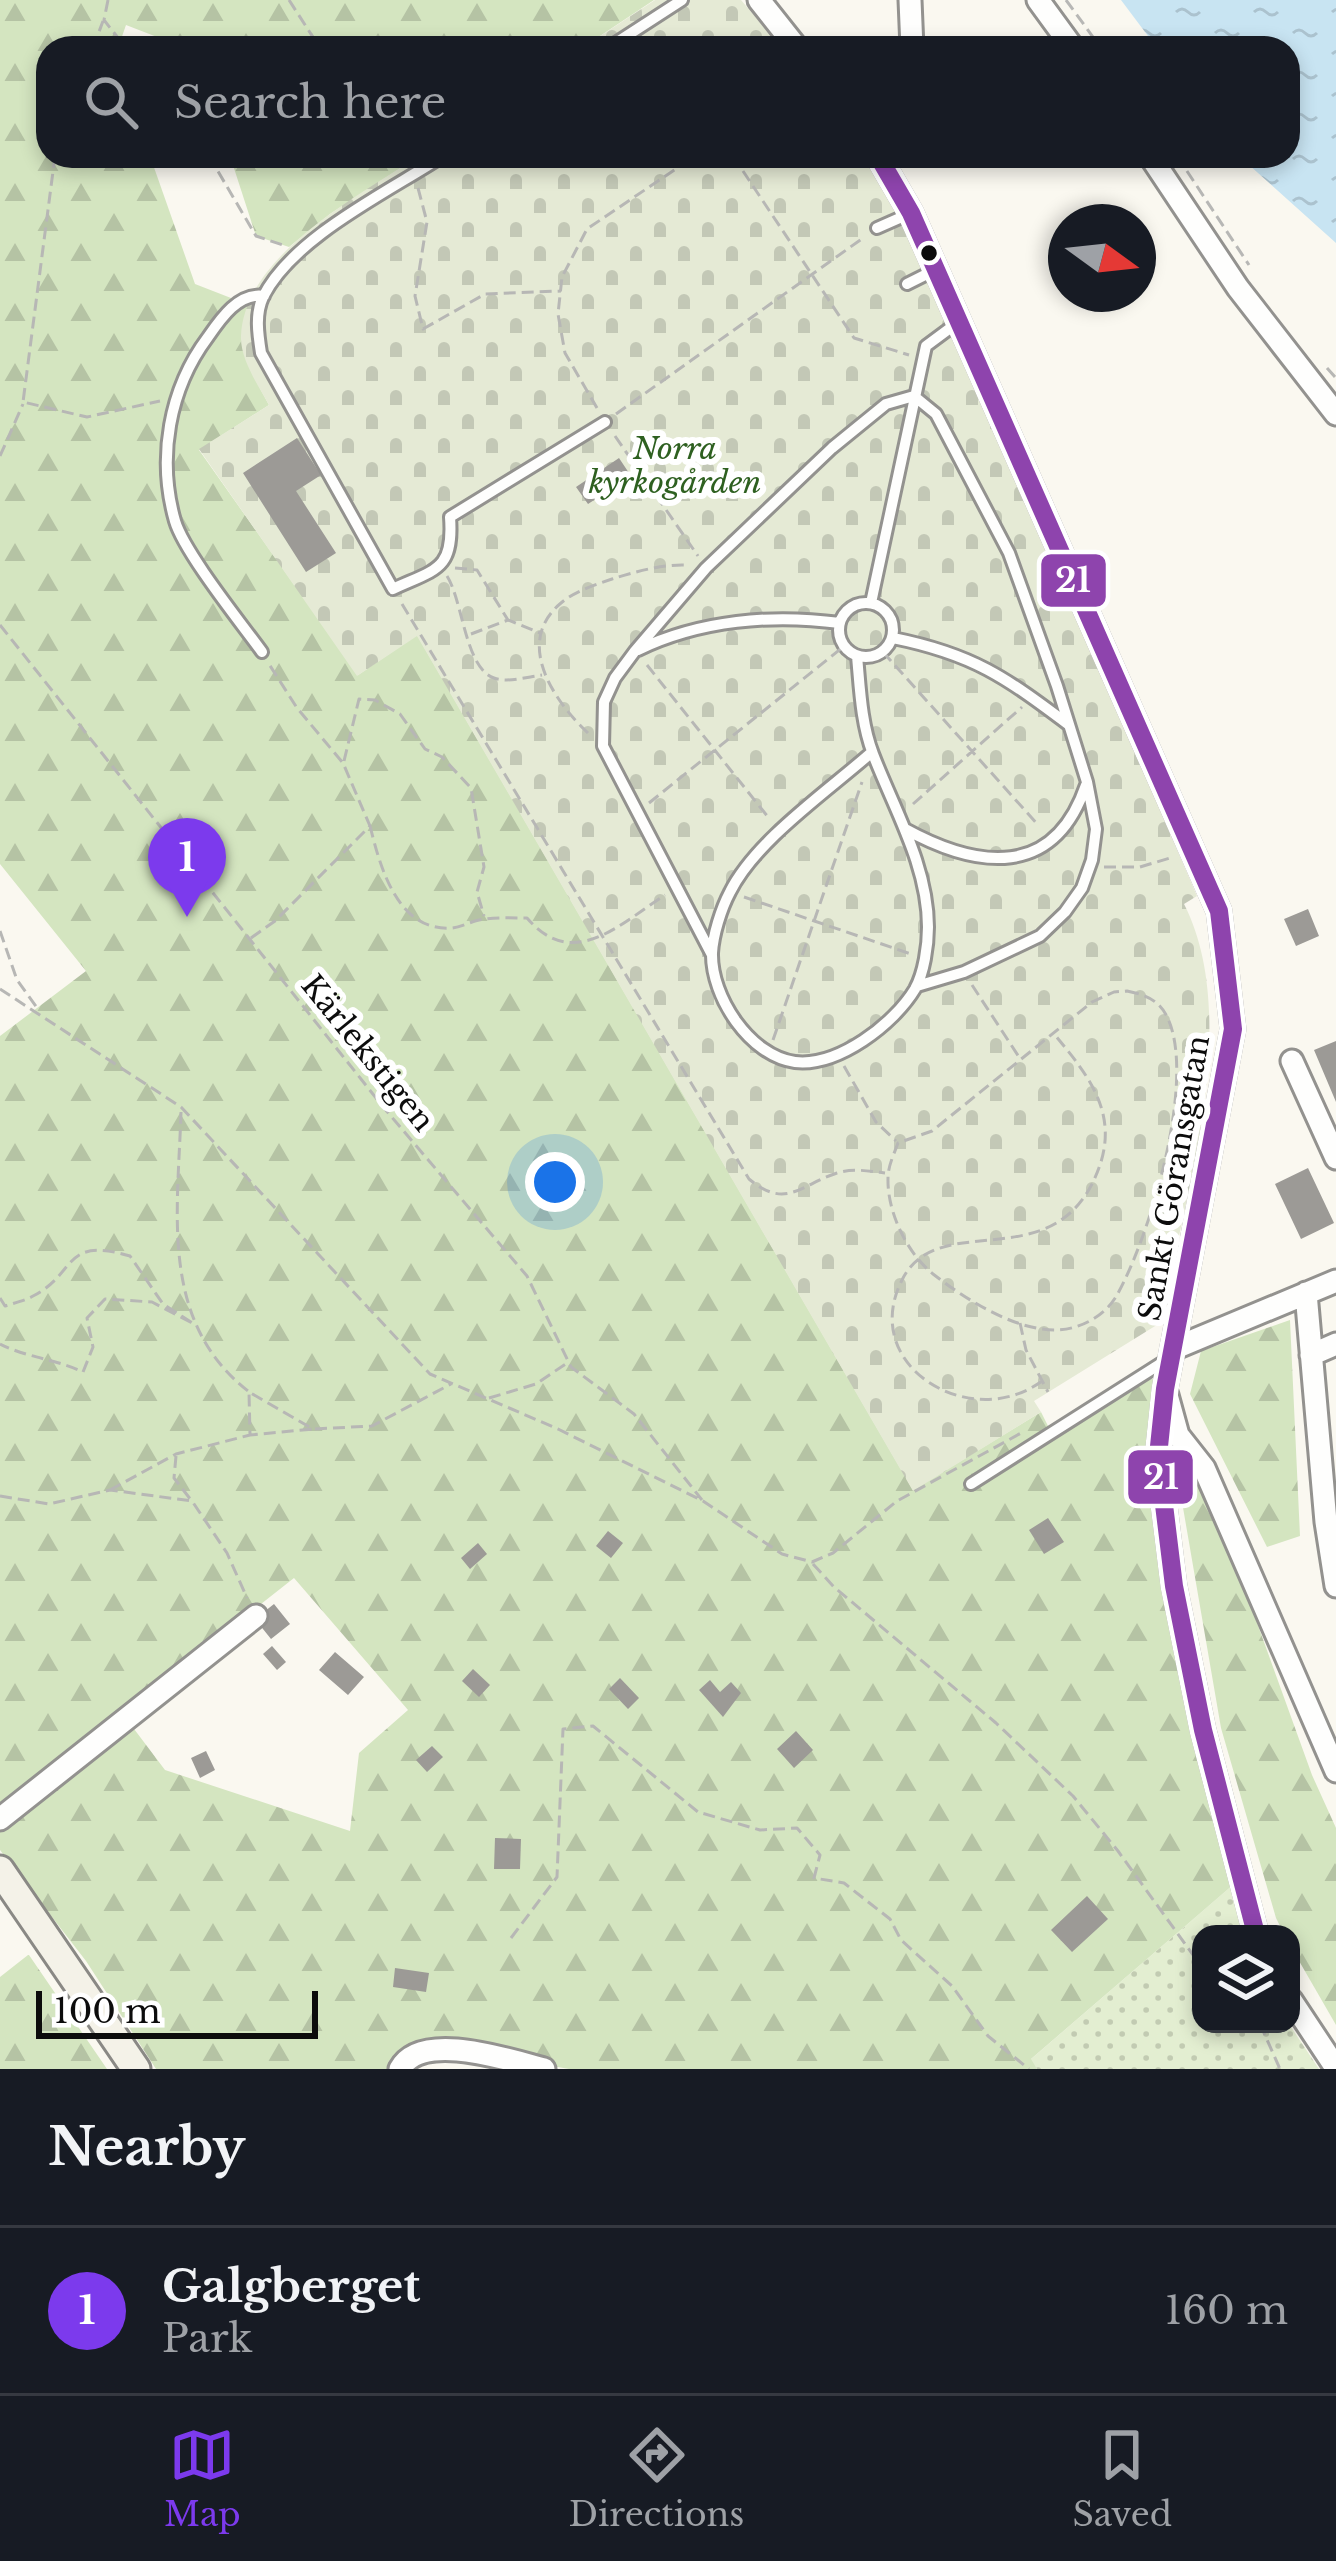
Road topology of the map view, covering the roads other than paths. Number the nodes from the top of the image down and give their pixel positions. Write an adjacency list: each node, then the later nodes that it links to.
1 (682, 0): 5 (lane)
2 (758, 0): 6 (street)
3 (910, 0): 7 (street)
4 (1038, 0): 8 (street)
5 (626, 36)
6 (786, 36)
7 (912, 36)
8 (1064, 36)
9 (424, 168): 16 (lane)
10 (887, 168): 12 (street, Sankt Göransgatan)
11 (1158, 168): 19 (street)
12 (911, 213): 13 (lane); 14 (street, Sankt Göransgatan)
13 (878, 228)
14 (935, 270): 15 (lane); 17 (street, Sankt Göransgatan)
15 (907, 284)
16 (264, 296): 20 (lane); 25 (lane)
17 (957, 323): 18 (lane); 38 (street, Sankt Göransgatan)
18 (914, 396): 21 (lane); 24 (lane); 27 (lane)
19 (1336, 414)
20 (605, 422)
21 (872, 603): 22 (lane); 23 (lane)
22 (840, 623): 24 (lane); 26 (lane)
23 (892, 638): 26 (lane); 27 (lane)
24 (635, 651): 31 (lane)
25 (262, 652)
26 (857, 656): 28 (lane)
27 (1069, 725): 29 (lane)
28 (872, 752): 30 (lane); 31 (lane)
29 (1087, 782): 30 (lane); 32 (lane)
30 (905, 829): 32 (lane)
31 (712, 955): 32 (lane)
32 (917, 986)
33 (1292, 1061): 34 (street)
34 (1336, 1158)
35 (1336, 1281): 36 (street)
36 (1306, 1293): 38 (street); 39 (street)
37 (1336, 1344): 39 (street)
38 (1172, 1353): 40 (street, Sankt Göransgatan); 41 (lane)
39 (1311, 1355): 42 (street)
40 (1165, 1389): 44 (street); 47 (street, Sankt Göransgatan)
41 (971, 1484)
42 (1336, 1586)
43 (256, 1616): 45 (street)
44 (1336, 1771)
45 (0, 1819)
46 (0, 1870): 50 (main road)
47 (1254, 1925)
48 (1300, 2014): 49 (street)
49 (1336, 2068)
50 (136, 2069)
51 (400, 2069): 52 (street)
52 (544, 2069)

